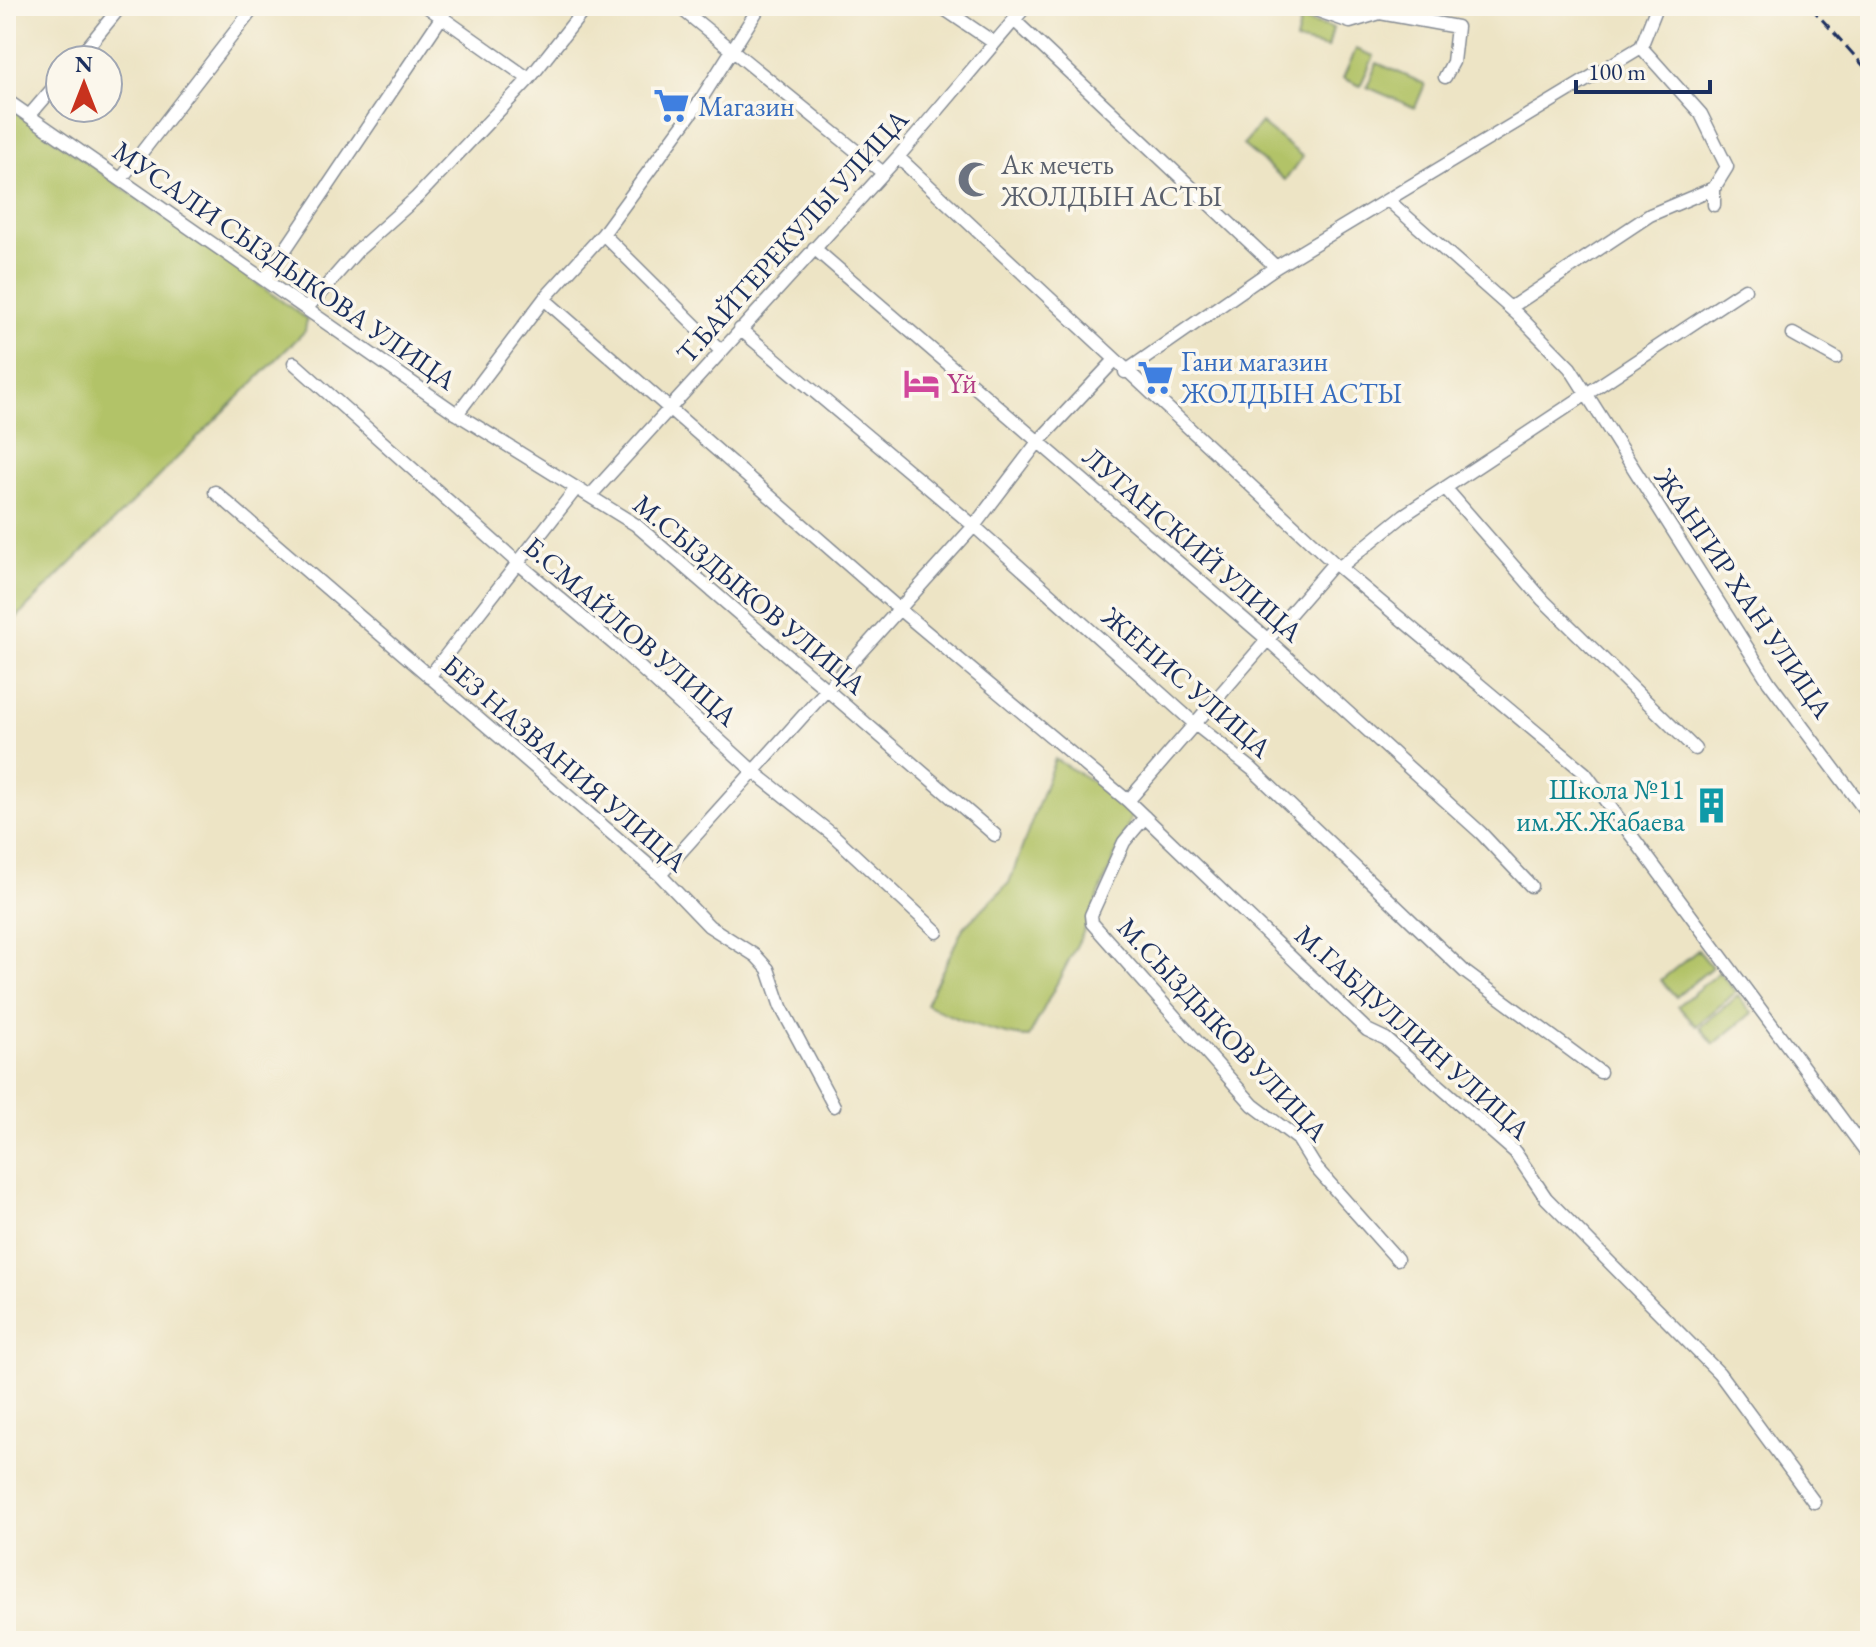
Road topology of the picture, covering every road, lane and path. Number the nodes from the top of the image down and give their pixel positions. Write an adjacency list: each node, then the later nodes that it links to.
1 (121, 6): 15 (street)
2 (255, 6): 25 (street)
3 (426, 6): 12 (street)
4 (449, 6): 12 (street)
5 (587, 6): 19 (street)
6 (678, 6): 17 (street)
7 (760, 6): 17 (street)
8 (940, 6): 14 (street)
9 (1026, 6): 13 (street, Т.БАЙТЕРЕКУЛЫ УЛИЦА)
10 (1304, 6): 18 (street)
11 (1656, 9): 16 (street)
12 (441, 18): 19 (street); 32 (street)
13 (1014, 20): 14 (street, Т.БАЙТЕРЕКУЛЫ УЛИЦА); 31 (street)
14 (993, 42): 23 (street, Т.БАЙТЕРЕКУЛЫ УЛИЦА)
15 (90, 44)
16 (1641, 47): 26 (street); 27 (street)
17 (731, 48): 24 (street); 29 (street)
18 (1445, 77)
19 (529, 79): 35 (street)
20 (44, 99): 22 (street)
21 (6, 100): 22 (street, МУСАЛИ СЫЗДЫКОВА УЛИЦА)
22 (29, 116): 25 (street, МУСАЛИ СЫЗДЫКОВА УЛИЦА)
23 (898, 157): 24 (street, Т.БАЙТЕРЕКУЛЫ УЛИЦА); 41 (street)
24 (882, 172): 30 (street, Т.БАЙТЕРЕКУЛЫ УЛИЦА)
25 (121, 179): 32 (street, МУСАЛИ СЫЗДЫКОВА УЛИЦА)
26 (1714, 188): 28 (street); 36 (street)
27 (1389, 201): 31 (street); 36 (street, ЖАНГИР ХАН УЛИЦА)
28 (1714, 205)
29 (603, 234): 34 (street); 39 (street)
30 (814, 248): 37 (street, Т.БАЙТЕРЕКУЛЫ УЛИЦА); 47 (street, ЛУГАНСКИЙ УЛИЦА)
31 (1276, 267): 43 (street)
32 (266, 278): 35 (street, МУСАЛИ СЫЗДЫКОВА УЛИЦА)
33 (1745, 289): 44 (street)
34 (544, 299): 45 (street, М.ГАБДУЛЛИН УЛИЦА); 46 (street)
35 (307, 308): 46 (street, МУСАЛИ СЫЗДЫКОВА УЛИЦА)
36 (1510, 308): 44 (street, ЖАНГИР ХАН УЛИЦА)
37 (740, 329): 39 (street, Т.БАЙТЕРЕКУЛЫ УЛИЦА); 52 (street, ЖЕНИС УЛИЦА)
38 (1793, 334): 40 (street)
39 (721, 351): 45 (street, Т.БАЙТЕРЕКУЛЫ УЛИЦА)
40 (1836, 358)
41 (1114, 361): 43 (street); 47 (street)
42 (294, 363): 53 (street, Б.СМАЙЛОВ УЛИЦА)
43 (1125, 372): 54 (street)
44 (1587, 391): 49 (street); 64 (street, ЖАНГИР ХАН УЛИЦА)
45 (669, 409): 51 (street, Т.БАЙТЕРЕКУЛЫ УЛИЦА); 55 (street, М.ГАБДУЛЛИН УЛИЦА)
46 (457, 414): 48 (street, М.СЫЗДЫКОВ УЛИЦА)
47 (1038, 442): 52 (street); 56 (street, ЛУГАНСКИЙ УЛИЦА)
48 (575, 490): 51 (street, М.СЫЗДЫКОВ УЛИЦА); 53 (street)
49 (1447, 490): 54 (street); 60 (street)
50 (215, 492): 57 (street, БЕЗ НАЗВАНИЯ УЛИЦА)
51 (590, 496): 58 (street, М.СЫЗДЫКОВ УЛИЦА)
52 (974, 526): 55 (street); 59 (street, ЖЕНИС УЛИЦА)
53 (518, 563): 57 (street); 61 (street, Б.СМАЙЛОВ УЛИЦА)
54 (1337, 565): 56 (street); 71 (street)
55 (899, 609): 58 (street); 62 (street, М.ГАБДУЛЛИН УЛИЦА)
56 (1268, 640): 59 (street); 67 (street, ЛУГАНСКИЙ УЛИЦА)
57 (429, 677): 66 (street, БЕЗ НАЗВАНИЯ УЛИЦА)
58 (826, 687): 61 (street); 65 (street, М.СЫЗДЫКОВ УЛИЦА)
59 (1195, 724): 62 (street); 69 (street, ЖЕНИС УЛИЦА)
60 (1695, 749)
61 (754, 772): 66 (street); 68 (street, Б.СМАЙЛОВ УЛИЦА)
62 (1128, 801): 63 (street, М.ГАБДУЛЛИН УЛИЦА)
63 (1145, 817): 72 (street, М.СЫЗДЫКОВ УЛИЦА); 73 (street, М.ГАБДУЛЛИН УЛИЦА)
64 (1870, 817)
65 (995, 835)
66 (660, 875): 70 (street, БЕЗ НАЗВАНИЯ УЛИЦА)
67 (1531, 886)
68 (937, 932)
69 (1600, 1072)
70 (834, 1106)
71 (1870, 1157)
72 (1397, 1259)
73 (1814, 1502)

